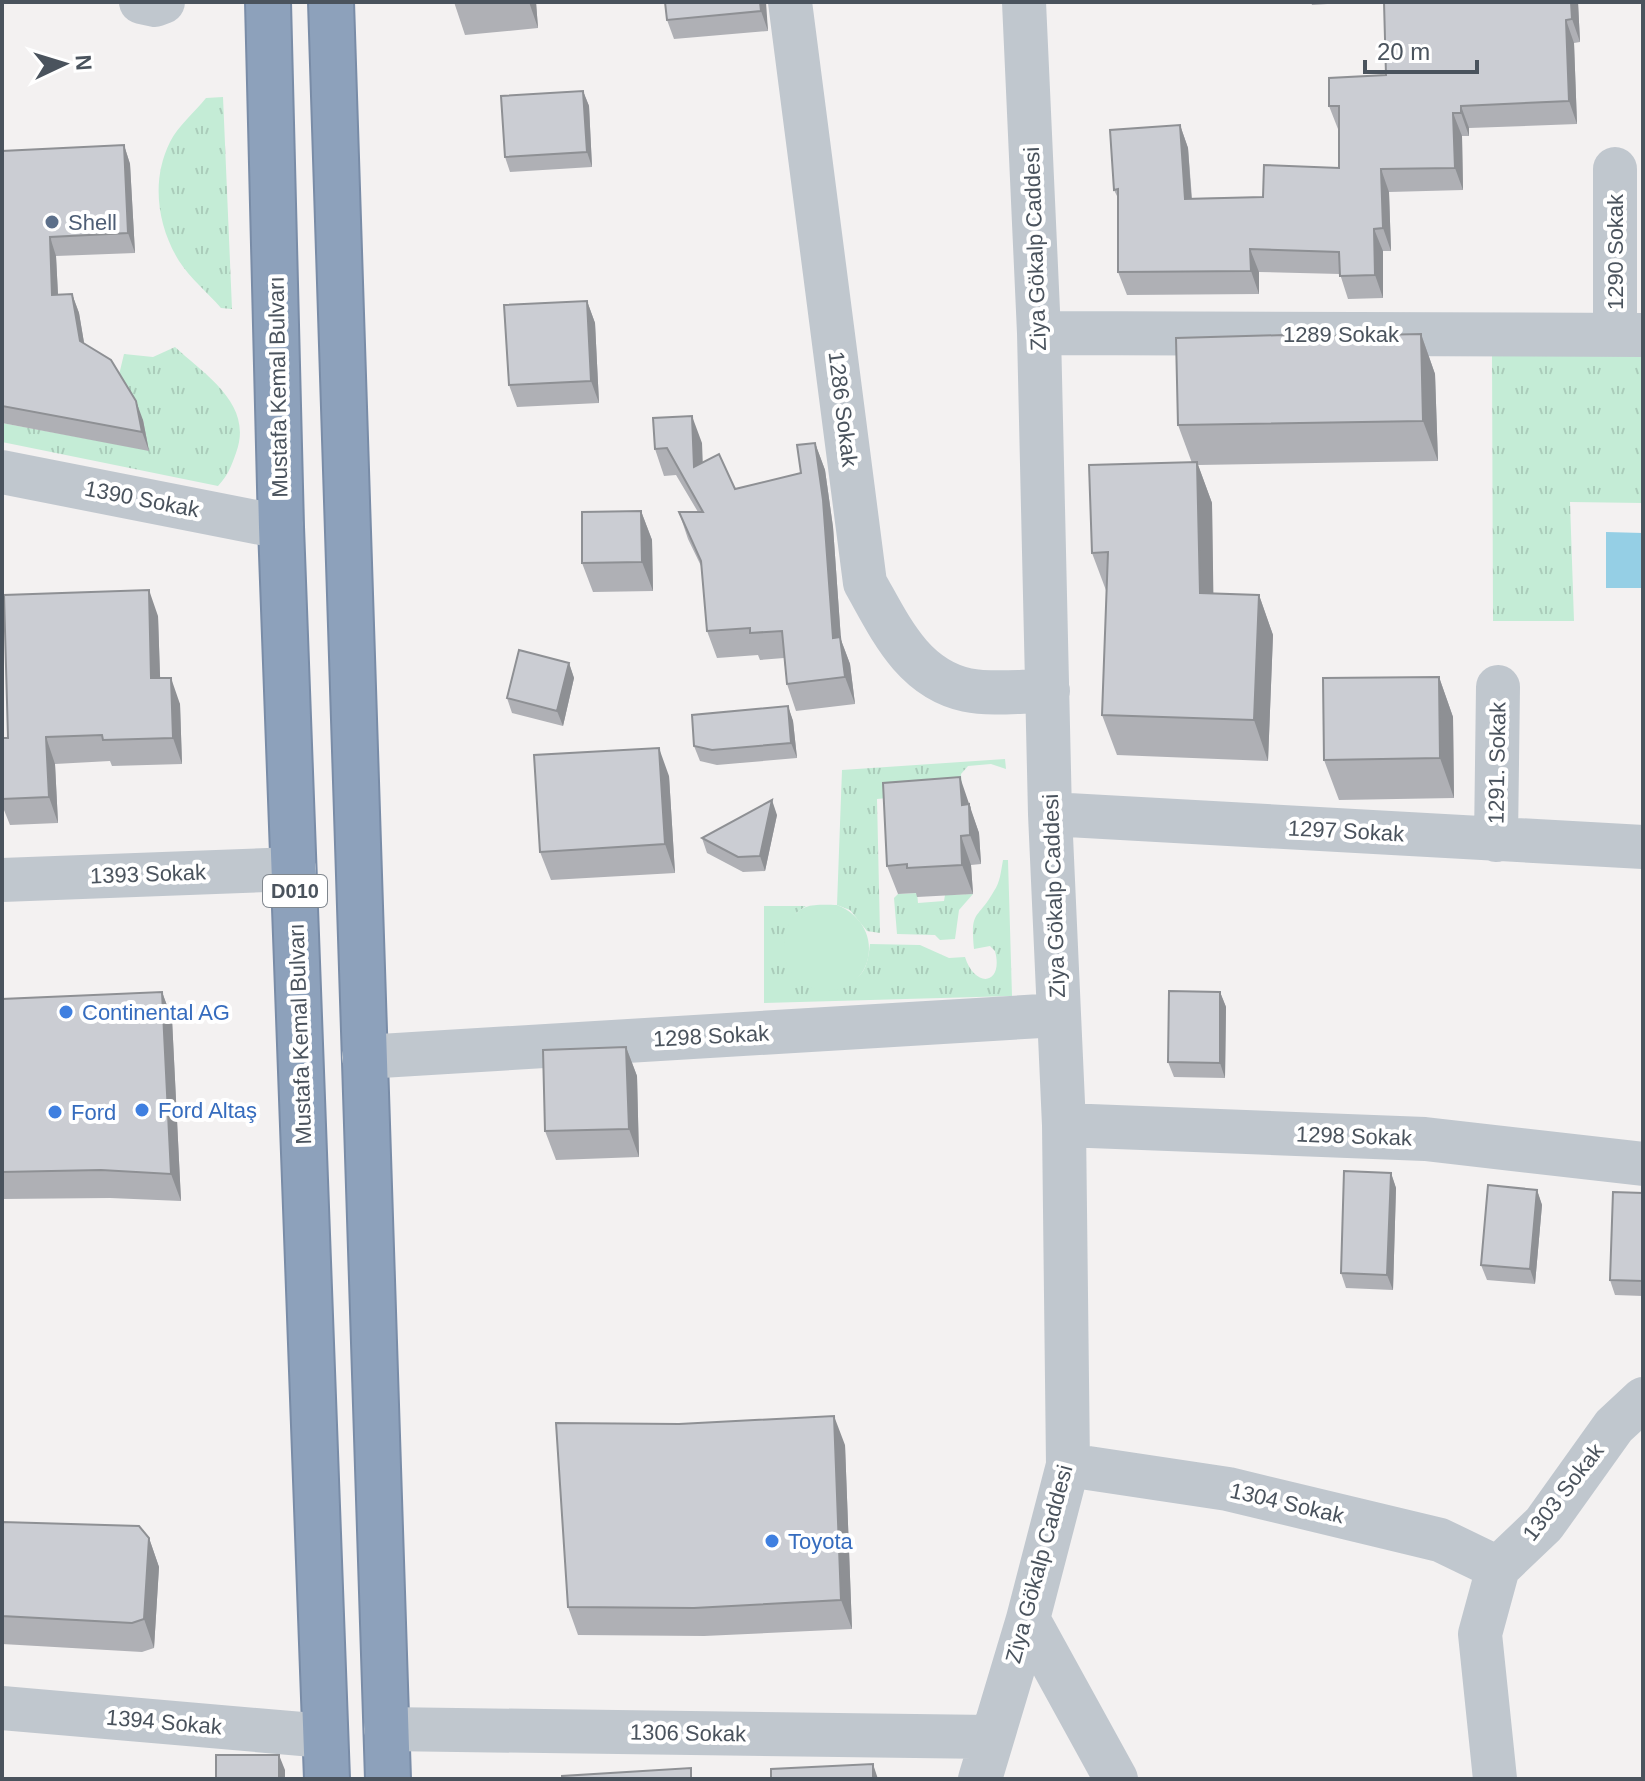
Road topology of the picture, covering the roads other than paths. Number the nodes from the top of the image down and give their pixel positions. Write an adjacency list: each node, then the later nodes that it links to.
1 (141, 2): 2 (street)
2 (163, 2)
3 (268, 2): 11 (highway, Mustafa Kemal Bulvarı / D010)
4 (331, 2): 20 (highway, D010)
5 (790, 2): 13 (street, 1286 Sokak)
6 (1024, 2): 8 (street, Ziya Gökalp Caddesi)
7 (1615, 169): 9 (street, 1290 Sokak)
8 (1039, 333): 9 (street, 1289 Sokak); 13 (street, Ziya Gökalp Caddesi)
9 (1629, 335)
10 (2, 472): 11 (street, 1390 Sokak)
11 (281, 527): 17 (highway, Mustafa Kemal Bulvarı / D010)
12 (1498, 687): 15 (street, 1291. Sokak)
13 (1048, 691): 14 (street, Ziya Gökalp Caddesi)
14 (1050, 814): 15 (street, 1297 Sokak); 19 (street, Ziya Gökalp Caddesi)
15 (1496, 840): 16 (street, 1297 Sokak)
16 (1643, 847)
17 (294, 869): 18 (street, 1393 Sokak); 29 (highway, Mustafa Kemal Bulvarı / D010)
18 (2, 880)
19 (1058, 1015): 20 (street, 1298 Sokak); 21 (street, Ziya Gökalp Caddesi)
20 (364, 1057): 28 (highway, D010)
21 (1064, 1125): 22 (street, 1298 Sokak); 24 (street, Ziya Gökalp Caddesi)
22 (1643, 1164)
23 (1643, 1399): 25 (street, 1303 Sokak)
24 (1068, 1465): 25 (street, 1304 Sokak); 26 (street, Ziya Gökalp Caddesi)
25 (1498, 1568): 35 (street)
26 (1028, 1619): 30 (street, Ziya Gökalp Caddesi); 34 (street)
27 (2, 1708): 29 (street, 1394 Sokak)
28 (386, 1729): 30 (street, 1306 Sokak); 32 (highway, D010)
29 (325, 1736): 31 (highway, Mustafa Kemal Bulvarı / D010)
30 (991, 1737): 33 (street, Ziya Gökalp Caddesi)
31 (327, 1779)
32 (388, 1779)
33 (980, 1779)
34 (1116, 1779)
35 (1495, 1779)

